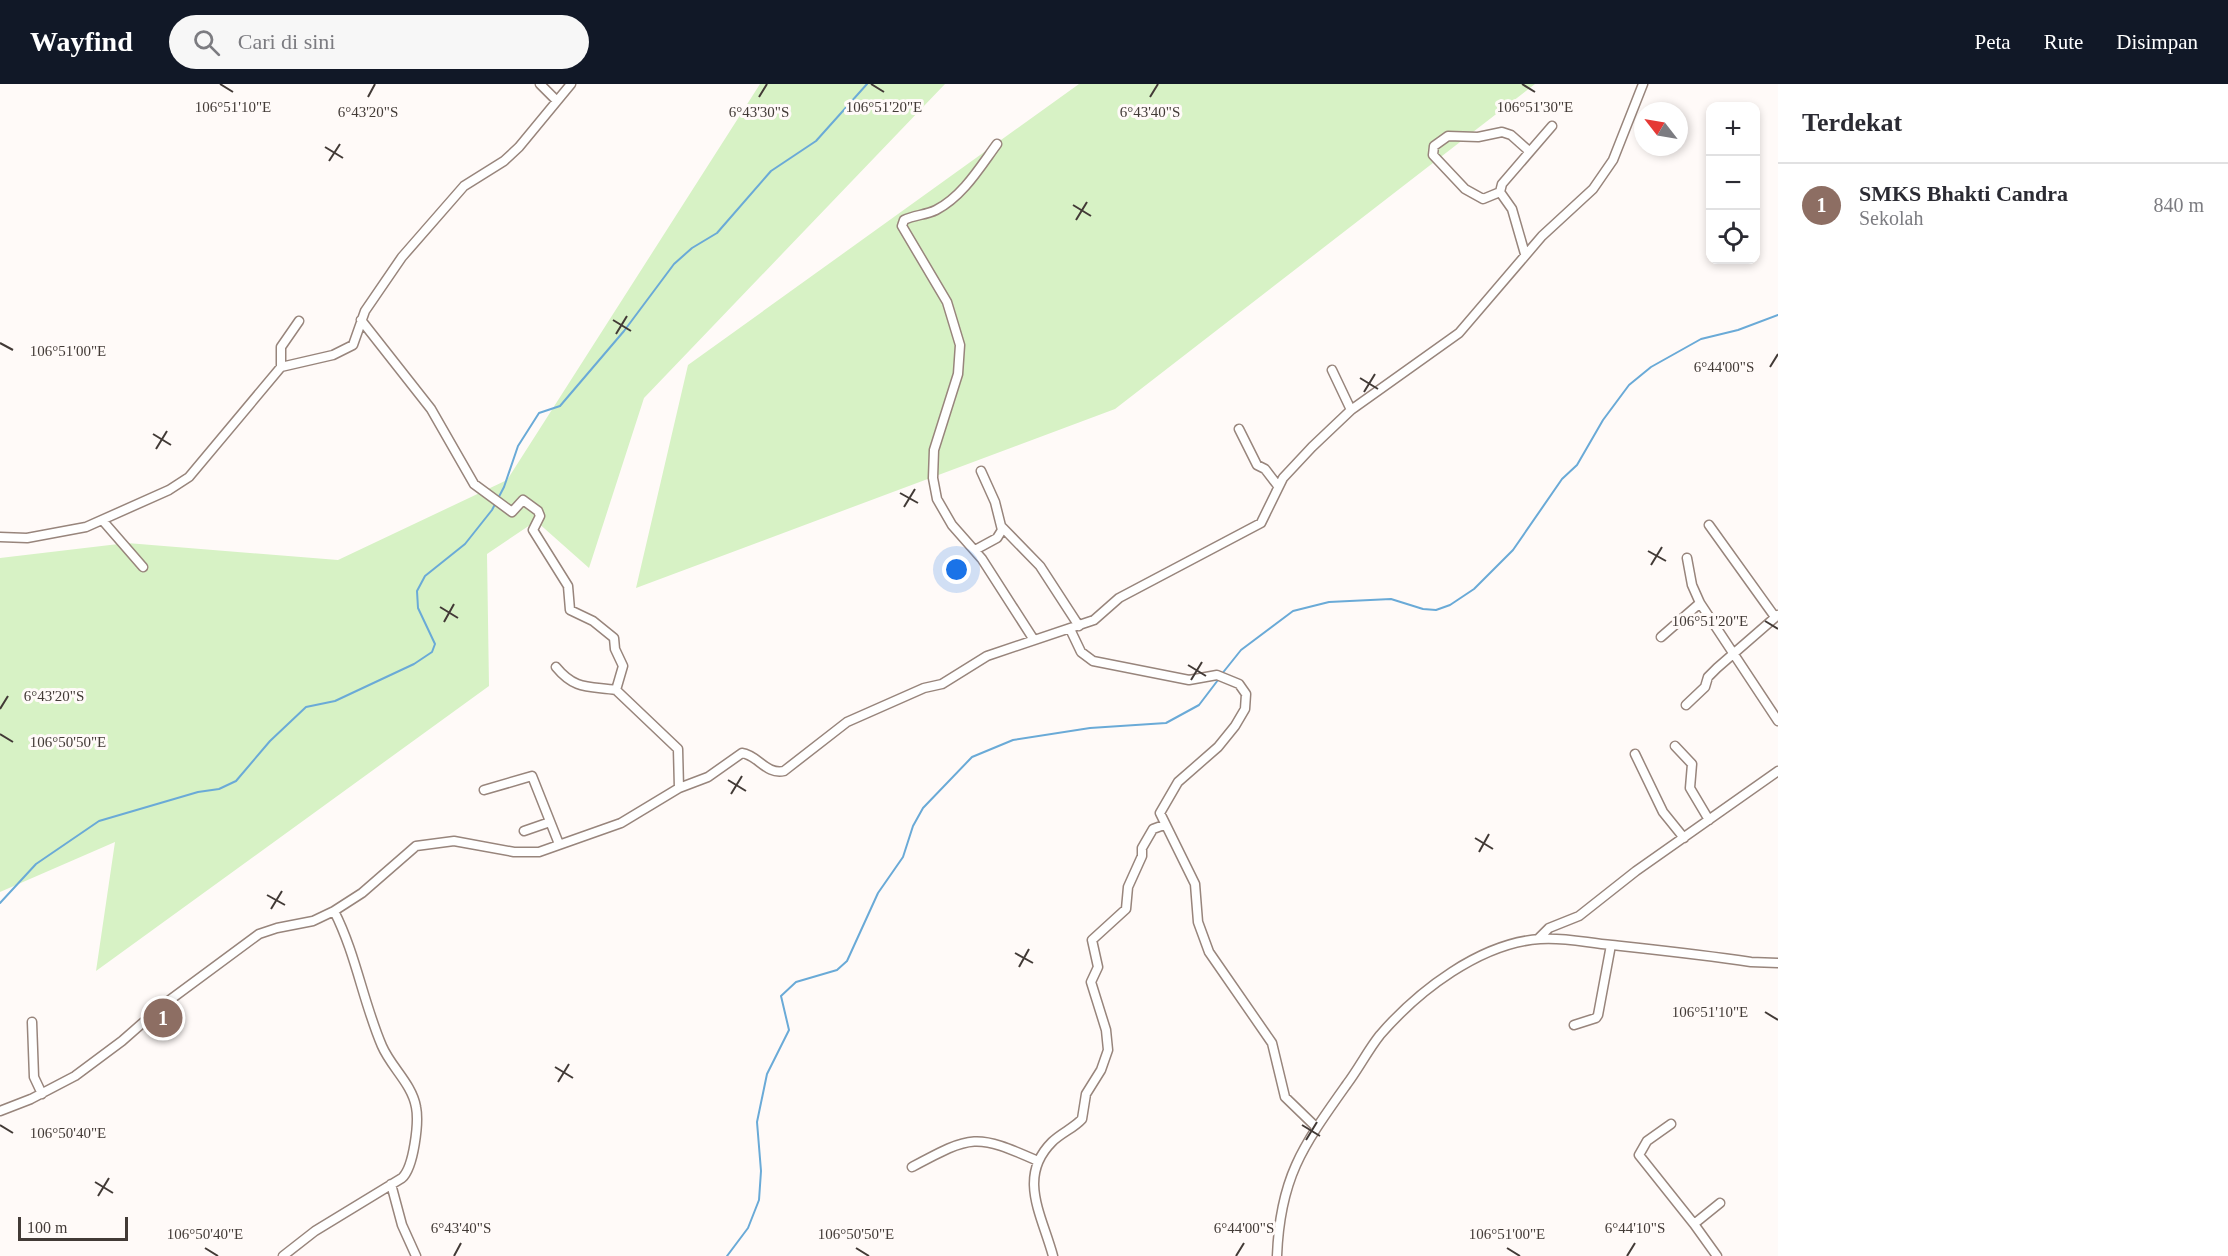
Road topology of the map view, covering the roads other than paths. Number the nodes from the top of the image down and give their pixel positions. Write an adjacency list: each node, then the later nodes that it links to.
1 (540, 84): 4 (street)
2 (571, 84): 4 (street)
3 (1643, 84): 9 (street)
4 (557, 101): 10 (street)
5 (1552, 126): 7 (street)
6 (998, 144): 22 (street)
7 (1529, 151): 8 (street); 8 (street)
8 (1500, 192): 9 (street)
9 (1525, 254): 14 (street)
10 (361, 320): 12 (street); 33 (street)
11 (299, 321): 12 (street)
12 (281, 367): 18 (street)
13 (1332, 370): 14 (street)
14 (1351, 410): 17 (street)
15 (1239, 429): 17 (street)
16 (981, 471): 20 (street)
17 (1278, 486): 27 (street)
18 (103, 521): 21 (street); 24 (street)
19 (1709, 525): 26 (street)
20 (1002, 527): 22 (street); 27 (street)
21 (0, 537)
22 (975, 550): 30 (street)
23 (1687, 558): 25 (street)
24 (143, 567)
25 (1701, 603): 29 (street); 31 (street)
26 (1776, 616): 31 (street)
27 (1079, 626): 28 (street)
28 (1070, 629): 30 (street); 43 (street)
29 (1660, 638)
30 (1034, 640): 39 (street)
31 (1732, 653): 34 (street); 35 (street)
32 (556, 667): 33 (street)
33 (616, 690): 39 (street)
34 (1686, 705)
35 (1778, 721)
36 (1675, 746): 41 (street)
37 (1635, 754): 45 (street)
38 (1778, 771): 41 (street)
39 (679, 788): 46 (street)
40 (484, 790): 42 (street)
41 (1709, 820): 45 (street)
42 (550, 822): 44 (street); 46 (street)
43 (1164, 825): 56 (street); 57 (street)
44 (524, 831)
45 (1683, 838): 48 (street)
46 (559, 844): 47 (street)
47 (334, 911): 53 (street); 59 (street)
48 (1538, 939): 49 (street); 56 (street)
49 (1611, 945): 50 (street); 52 (street)
50 (1778, 963)
51 (32, 1023): 53 (street)
52 (1574, 1025)
53 (42, 1094): 54 (street)
54 (0, 1111)
55 (1671, 1124): 61 (street)
56 (1316, 1127): 65 (street)
57 (1038, 1161): 58 (street); 64 (street)
58 (912, 1167)
59 (391, 1184): 62 (street); 63 (street)
60 (1720, 1203): 61 (street)
61 (1694, 1224): 66 (street)
62 (283, 1256)
63 (416, 1256)
64 (1053, 1256)
65 (1277, 1256)
66 (1717, 1256)

